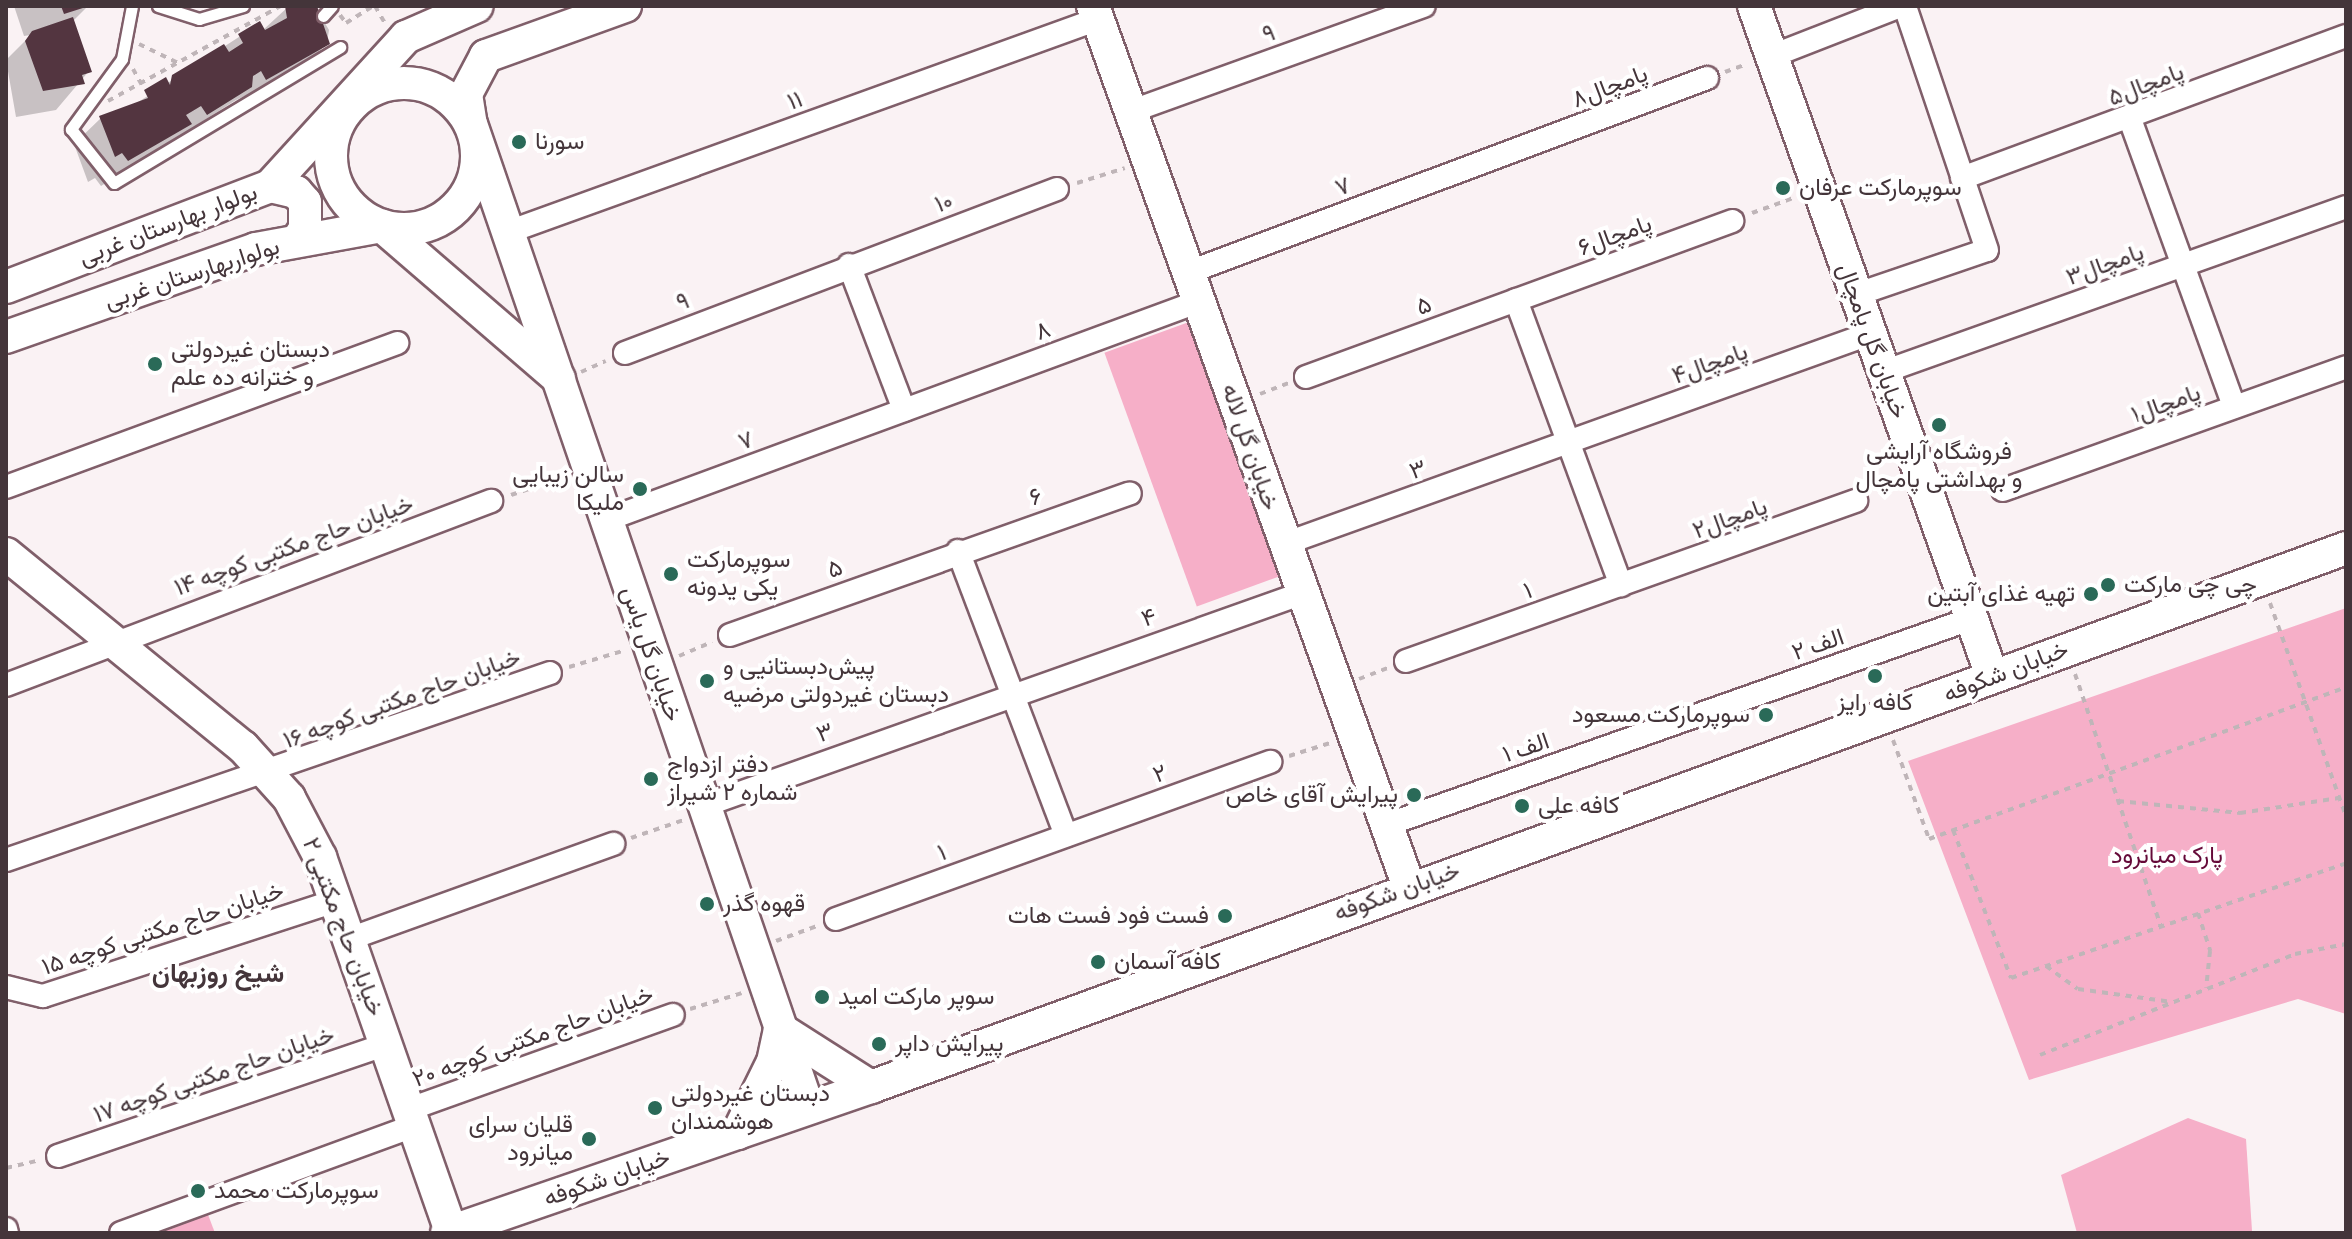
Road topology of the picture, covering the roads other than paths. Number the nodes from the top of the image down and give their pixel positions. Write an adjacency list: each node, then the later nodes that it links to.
1 (132, 6): 13 (lane)
2 (158, 6): 3 (lane)
3 (243, 6)
4 (477, 6): 16 (street)
5 (625, 6): 19 (street)
6 (1424, 6): 17 (street, ۹)
7 (1754, 6): 14 (street, خیابان گل پامچال)
8 (1902, 6): 14 (street); 21 (street)
9 (335, 9): 11 (lane)
10 (1096, 12): 17 (street, خیابان گل لاله); 27 (street, ۱۱)
11 (323, 16)
12 (2346, 36): 18 (street, پامچال۵)
13 (340, 47)
14 (1772, 56): 33 (street, خیابان گل پامچال)
15 (1707, 78): 20 (street, پامچال۸)
16 (349, 107): 19 (street); 22 (street, بولوار بهارستان غربی); 26 (street)
17 (1132, 111): 31 (street, خیابان گل لاله)
18 (2130, 119): 21 (street, پامچال۵); 30 (street)
19 (471, 124): 26 (street); 27 (street, خیابان گل یاس)
20 (1468, 168): 31 (street, ۷)
21 (1962, 178): 33 (street)
22 (270, 186): 28 (street); 32 (street, بولوار بهارستان غربی)
23 (1057, 189): 29 (street, ۱۰)
24 (2346, 207): 30 (street, پامچال۳)
25 (1732, 221): 34 (street, پامچال۶)
26 (382, 226): 28 (street, بولواربهارستان غربی); 42 (street)
27 (508, 232): 42 (street, خیابان گل یاس)
28 (297, 241): 36 (street, بولواربهارستان غربی)
29 (849, 265): 38 (street, ۹); 44 (street)
30 (2180, 265): 40 (street, پامچال۳); 43 (street)
31 (1196, 286): 44 (street, ۸); 52 (street, خیابان گل لاله)
32 (6, 287)
33 (1855, 295): 35 (street, خیابان گل پامچال)
34 (1516, 300): 41 (street, ۵); 45 (street)
35 (1869, 334): 40 (street, خیابان گل پامچال); 45 (street, پامچال۴)
36 (6, 337)
37 (397, 343): 46 (street)
38 (625, 353)
39 (2346, 367): 43 (street, پامچال۱)
40 (1883, 372): 58 (street, خیابان گل پامچال)
41 (1306, 377)
42 (561, 381): 51 (street, خیابان گل یاس)
43 (2234, 407): 47 (street, پامچال۱)
44 (904, 410): 51 (street, ۷)
45 (1569, 444): 52 (street, ۳); 56 (street)
46 (6, 487)
47 (2003, 490)
48 (1130, 493): 54 (street, ۶)
49 (491, 501): 60 (street, خیابان حاج مکتبی کوچه ۱۴)
50 (1856, 501): 56 (street, پامچال۲)
51 (606, 520): 69 (street, خیابان گل یاس)
52 (1284, 544): 57 (street, خیابان گل لاله)
53 (2346, 548): 63 (street, خیابان شکوفه)
54 (958, 551): 59 (street, ۵); 65 (street)
55 (6, 554): 60 (street, خیابان حاج مکتبی ۲)
56 (1621, 585): 61 (street, ۱)
57 (1303, 593): 65 (street, ۴); 70 (street, خیابان گل لاله)
58 (1973, 618): 63 (street, خیابان گل پامچال); 66 (street, ۲ الف)
59 (730, 635)
60 (114, 640): 64 (street, خیابان حاج مکتبی کوچه ۱۴); 68 (street, خیابان حاج مکتبی ۲)
61 (1406, 661)
62 (550, 673): 68 (street, خیابان حاج مکتبی کوچه ۱۶)
63 (1992, 676): 74 (street, خیابان شکوفه)
64 (6, 685)
65 (1011, 691): 69 (street, ۳); 71 (street)
66 (1681, 721): 70 (street, ۱ الف)
67 (1270, 762): 71 (street, ۲)
68 (271, 774): 73 (street, خیابان حاج مکتبی کوچه ۱۶); 75 (street, خیابان حاج مکتبی ۲)
69 (704, 810): 80 (street, خیابان گل یاس)
70 (1389, 824): 74 (street, خیابان گل لاله)
71 (1066, 835): 76 (street, ۱)
72 (613, 844): 77 (street)
73 (6, 860)
74 (1409, 887): 82 (street, خیابان شکوفه)
75 (336, 901): 77 (street, خیابان حاج مکتبی ۲); 78 (street, خیابان حاج مکتبی کوچه ۱۵)
76 (836, 919)
77 (349, 939): 81 (street, خیابان حاج مکتبی ۲)
78 (6, 987)
79 (673, 1015): 84 (street, خیابان حاج مکتبی کوچه ۲۰)
80 (780, 1029): 82 (street); 83 (street, خیابان گل یاس); 85 (street)
81 (387, 1044): 84 (street, خیابان حاج مکتبی ۲); 86 (street, خیابان حاج مکتبی کوچه ۱۷)
82 (871, 1087): 83 (street, خیابان شکوفه)
83 (808, 1107): 85 (street, خیابان شکوفه)
84 (413, 1117): 87 (street, خیابان حاج مکتبی ۲); 88 (street, خیابان حاج مکتبی کوچه ۲۰)
85 (738, 1133): 87 (street, خیابان شکوفه)
86 (58, 1156)
87 (449, 1232)
88 (121, 1233)

